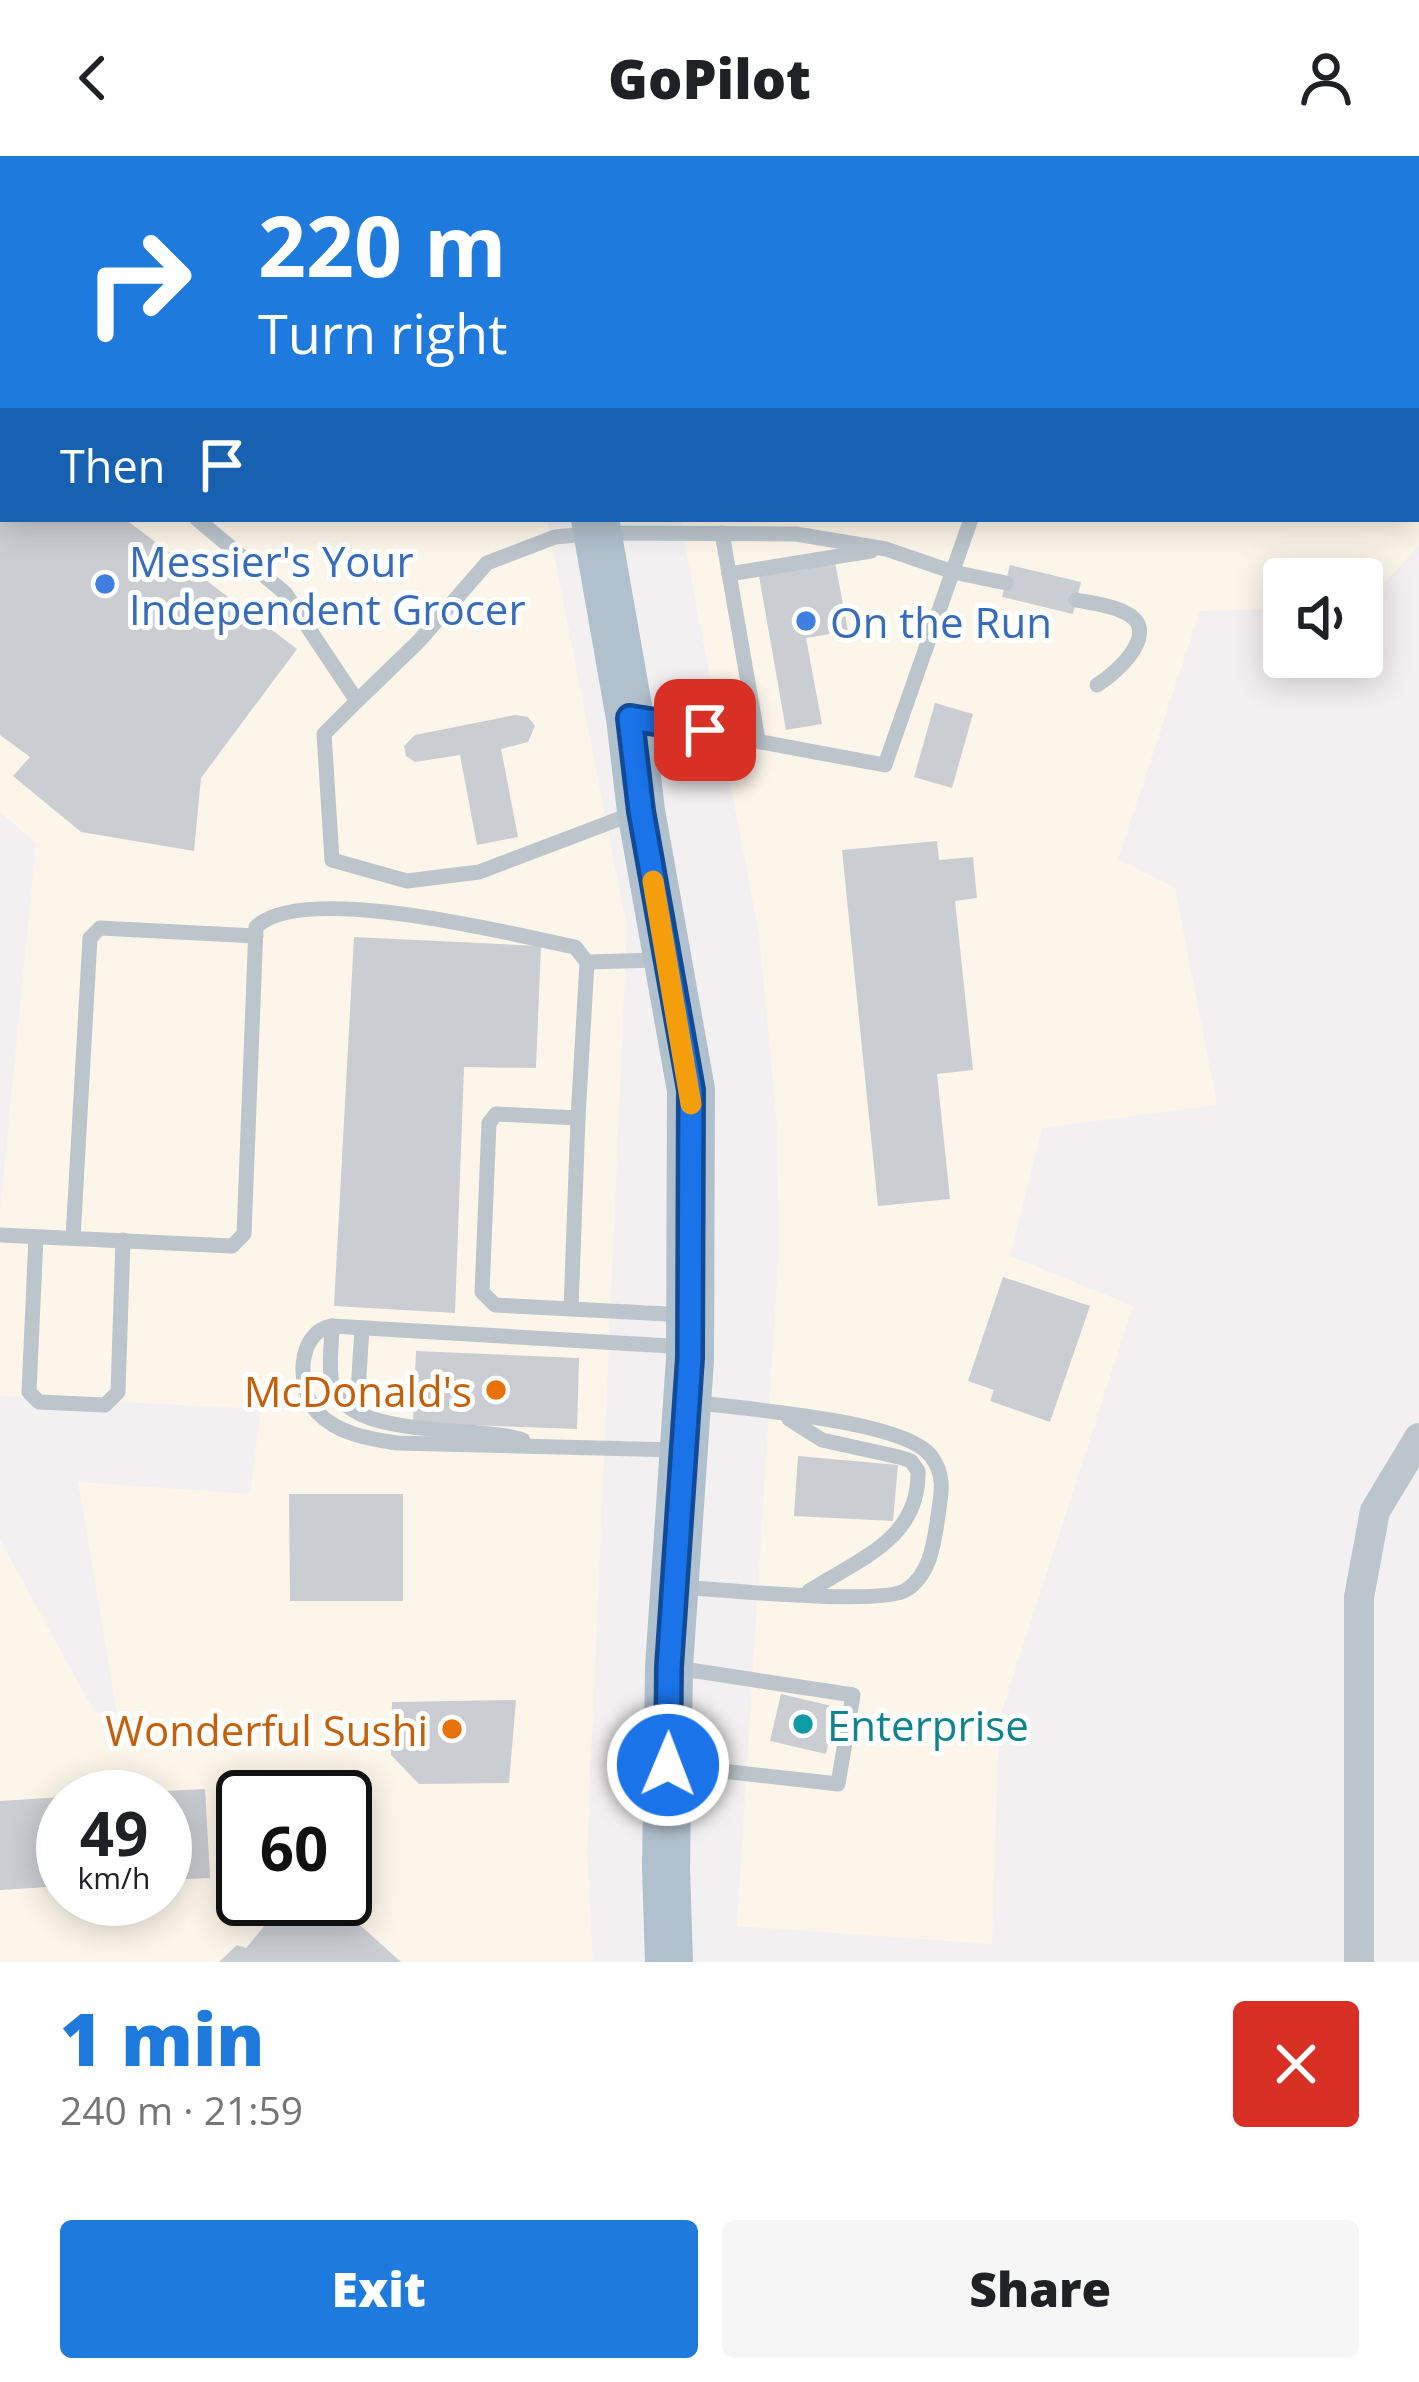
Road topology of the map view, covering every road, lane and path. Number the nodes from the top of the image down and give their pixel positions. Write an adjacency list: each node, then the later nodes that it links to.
1 (200, 522): 11 (lane)
2 (970, 522): 6 (lane)
3 (596, 526): 4 (lane); 11 (lane); 12 (main road)
4 (722, 533): 5 (lane); 7 (lane)
5 (886, 549): 6 (lane); 7 (lane)
6 (953, 572): 8 (lane); 13 (lane)
7 (729, 574): 13 (lane)
8 (1006, 584)
9 (1076, 599): 10 (lane)
10 (1097, 685)
11 (357, 701): 14 (lane)
12 (630, 718): 13 (lane); 14 (main road)
13 (758, 740)
14 (641, 811): 16 (main road)
15 (256, 936): 17 (lane); 21 (lane); 22 (lane)
16 (668, 960): 17 (lane); 26 (main road)
17 (587, 962): 18 (lane)
18 (578, 1118): 23 (lane); 23 (lane)
19 (0, 1235): 20 (lane)
20 (36, 1237): 21 (lane); 22 (lane)
21 (73, 1238): 22 (lane)
22 (123, 1240)
23 (571, 1309): 26 (lane)
24 (332, 1326): 25 (lane); 29 (lane); 31 (lane)
25 (362, 1328): 26 (lane); 29 (lane)
26 (690, 1332): 27 (main road)
27 (688, 1401): 28 (lane); 32 (main road)
28 (782, 1414): 34 (lane); 34 (lane)
29 (363, 1415): 31 (lane)
30 (1419, 1438): 38 (street)
31 (540, 1445): 32 (lane)
32 (685, 1450): 33 (main road)
33 (675, 1586): 34 (lane); 35 (main road)
34 (806, 1593)
35 (669, 1667): 36 (main road); 36 (lane)
36 (668, 1765): 37 (main road)
37 (669, 1962)
38 (1359, 1962)

